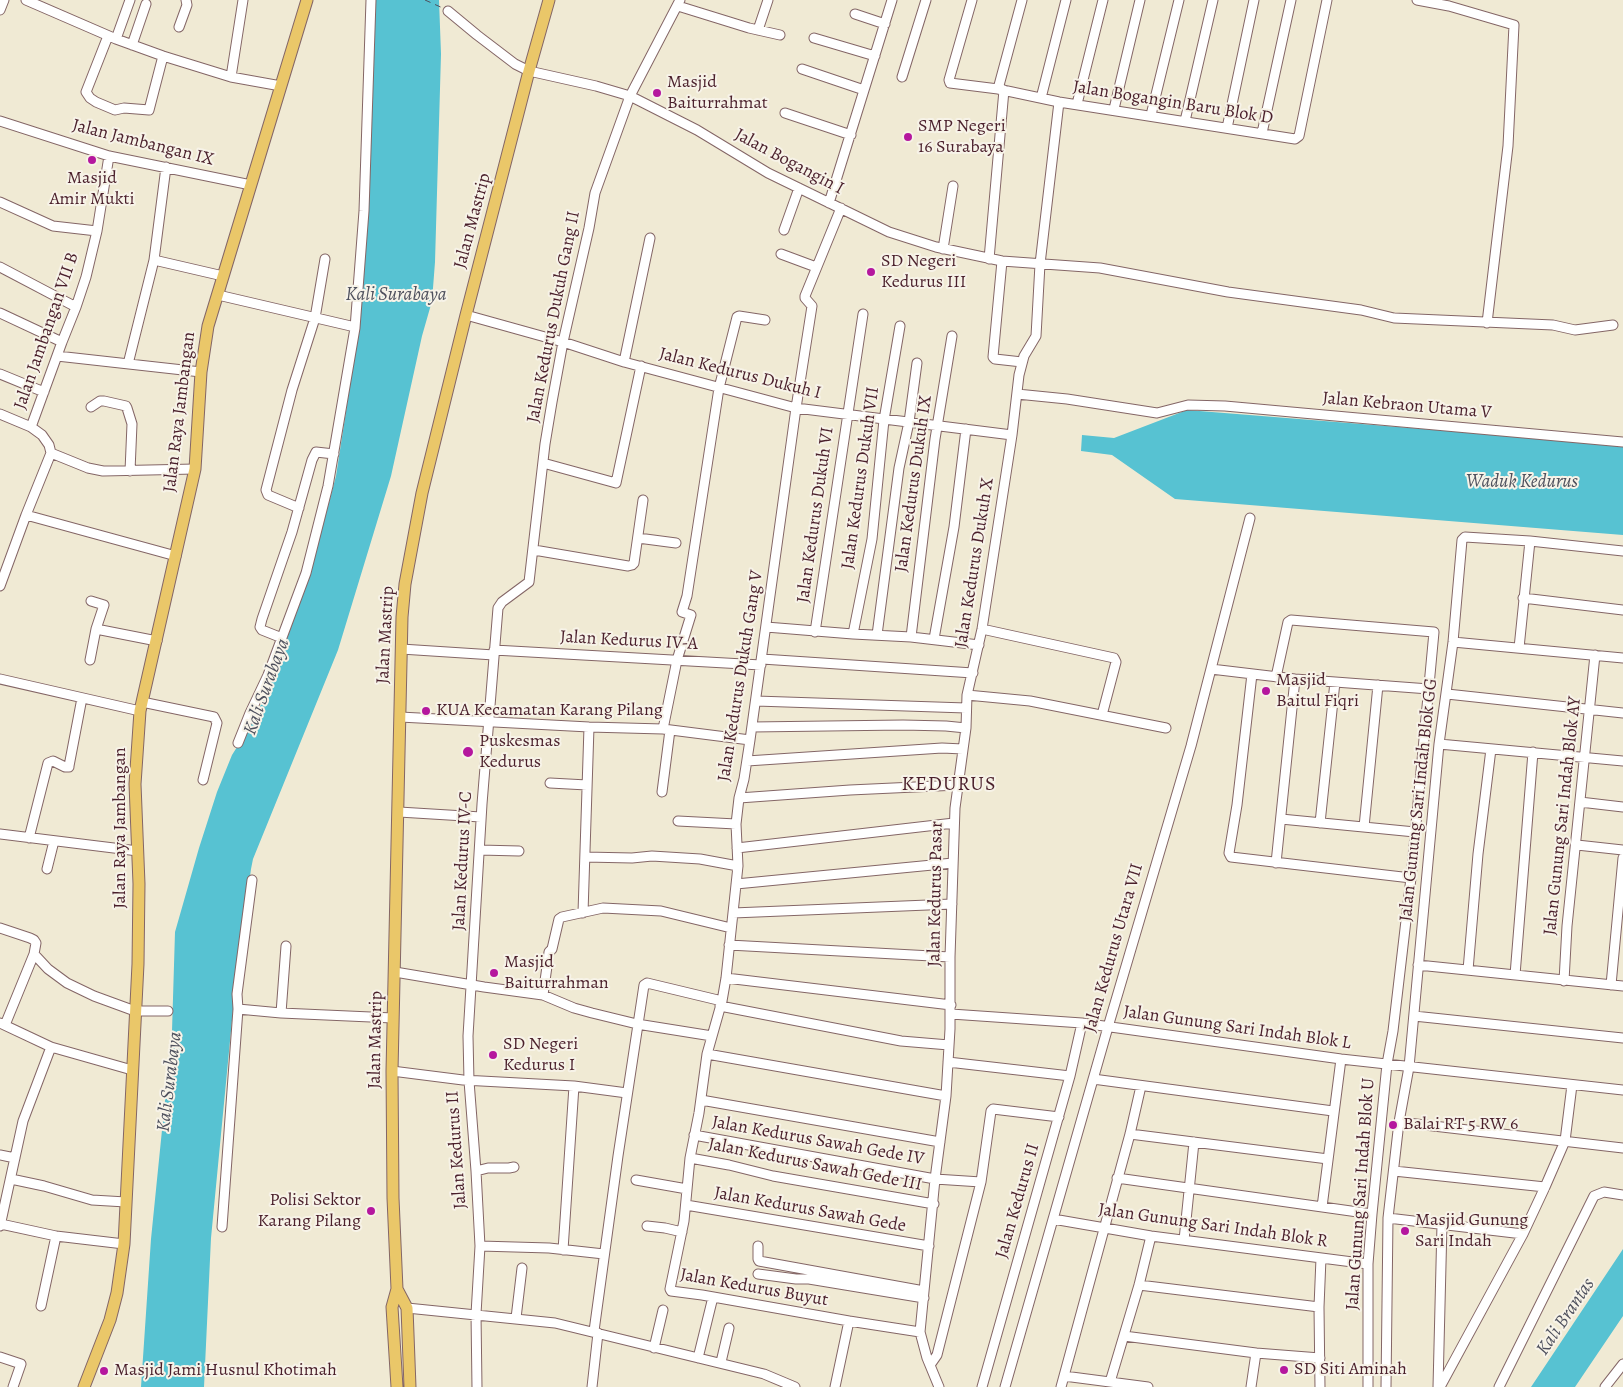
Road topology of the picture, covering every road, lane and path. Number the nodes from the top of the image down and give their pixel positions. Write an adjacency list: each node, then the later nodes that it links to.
1 (4, 0): 25 (street)
2 (26, 0): 32 (street)
3 (130, 0): 32 (street)
4 (186, 0): 29 (street)
5 (243, 0): 39 (street)
6 (307, 0): 41 (main road, Jalan Raya Jambangan)
7 (371, 0): 87 (street)
8 (549, 0): 38 (main road, Jalan Mastrip)
9 (768, 0): 30 (street)
10 (892, 0): 28 (street)
11 (926, 0): 40 (street)
12 (972, 0): 42 (street, Jalan Bogangin Baru Blok D)
13 (1022, 0): 42 (street)
14 (1066, 0): 45 (street)
15 (1103, 0): 47 (street)
16 (1140, 0): 48 (street)
17 (1179, 0): 50 (street)
18 (1213, 0): 52 (street)
19 (1254, 0): 53 (street)
20 (1291, 0): 54 (street)
21 (1327, 0): 54 (street, Jalan Bogangin Baru Blok D)
22 (1417, 0): 84 (street)
23 (679, 3): 30 (street); 44 (street, Jalan Kedurus Dukuh Gang II)
24 (146, 4): 34 (street)
25 (0, 10)
26 (448, 10): 38 (street, Jalan Bogangin I)
27 (855, 14): 28 (street)
28 (885, 24): 36 (street)
29 (179, 27)
30 (758, 30): 31 (street)
31 (780, 35)
32 (112, 38): 34 (street); 35 (street)
33 (814, 38): 36 (street)
34 (132, 45): 35 (street)
35 (163, 56): 39 (street)
36 (875, 56): 43 (street)
37 (802, 69): 43 (street)
38 (529, 70): 44 (street, Jalan Bogangin I); 81 (main road, Jalan Mastrip)
39 (230, 77): 41 (street)
40 (902, 77)
41 (281, 86): 58 (main road, Jalan Raya Jambangan)
42 (1001, 89): 45 (street, Jalan Bogangin Baru Blok D); 70 (street)
43 (864, 90): 55 (street)
44 (630, 96): 60 (street, Jalan Bogangin I); 90 (street, Jalan Kedurus Dukuh Gang II)
45 (1041, 98): 46 (street, Jalan Bogangin Baru Blok D)
46 (1059, 102): 47 (street, Jalan Bogangin Baru Blok D); 73 (street, Jalan Kedurus Dukuh X)
47 (1077, 104): 48 (street, Jalan Bogangin Baru Blok D)
48 (1114, 109): 50 (street, Jalan Bogangin Baru Blok D)
49 (785, 113): 55 (street)
50 (1151, 115): 52 (street, Jalan Bogangin Baru Blok D)
51 (0, 121): 56 (street, Jalan Jambangan IX)
52 (1185, 121): 53 (street, Jalan Bogangin Baru Blok D)
53 (1227, 128): 54 (street, Jalan Bogangin Baru Blok D)
54 (1262, 133)
55 (851, 135): 62 (street)
56 (109, 156): 57 (street, Jalan Jambangan IX); 65 (street, Jalan Jambangan VII B)
57 (166, 167): 58 (street, Jalan Jambangan IX); 71 (street)
58 (251, 185): 76 (main road, Jalan Raya Jambangan)
59 (952, 186): 67 (street)
60 (799, 188): 62 (street, Jalan Bogangin I); 64 (street)
61 (0, 202): 65 (street)
62 (828, 203): 63 (street, Jalan Bogangin I)
63 (841, 208): 67 (street, Jalan Bogangin I); 75 (street)
64 (784, 230)
65 (96, 231): 78 (street, Jalan Jambangan VII B)
66 (650, 238): 92 (street)
67 (943, 249): 70 (street, Jalan Bogangin I)
68 (781, 254): 75 (street)
69 (325, 259): 82 (street)
70 (989, 259): 72 (street, Jalan Bogangin I)
71 (154, 260): 76 (street); 95 (street)
72 (1002, 261): 73 (street, Jalan Bogangin I); 93 (street)
73 (1040, 264): 84 (street, Jalan Bogangin I); 93 (street, Jalan Kedurus Dukuh X)
74 (0, 267): 78 (street)
75 (816, 267): 103 (street, Jalan Kedurus Dukuh Gang V)
76 (224, 276): 77 (main road, Jalan Raya Jambangan)
77 (218, 296): 82 (street); 97 (main road, Jalan Raya Jambangan)
78 (76, 307): 89 (street, Jalan Jambangan VII B)
79 (0, 313): 89 (street)
80 (863, 314): 105 (street, Jalan Kedurus Dukuh VI)
81 (466, 315): 90 (street, Jalan Kedurus Dukuh I); 145 (main road, Jalan Mastrip)
82 (315, 318): 87 (street); 119 (street)
83 (765, 320): 99 (street)
84 (1493, 323): 85 (street, Jalan Bogangin I)
85 (1614, 325)
86 (900, 326): 106 (street, Jalan Kedurus Dukuh VII)
87 (356, 327): 114 (street)
88 (952, 336): 108 (street, Jalan Kedurus Dukuh IX)
89 (62, 342): 91 (street, Jalan Jambangan VII B)
90 (563, 342): 92 (street, Jalan Kedurus Dukuh I); 115 (street, Jalan Kedurus Dukuh Gang II)
91 (57, 356): 95 (street); 100 (street, Jalan Jambangan VII B)
92 (624, 362): 96 (street, Jalan Kedurus Dukuh I)
93 (1022, 362): 101 (street, Jalan Kedurus Dukuh X)
94 (917, 363): 107 (street)
95 (128, 364): 97 (street)
96 (641, 366): 99 (street, Jalan Kedurus Dukuh I); 115 (street)
97 (201, 372): 116 (main road, Jalan Raya Jambangan)
98 (0, 374): 100 (street)
99 (719, 388): 103 (street, Jalan Kedurus Dukuh I); 150 (street)
100 (44, 392): 109 (street, Jalan Jambangan VII B)
101 (1017, 394): 111 (street, Jalan Kedurus Dukuh X); 112 (street, Jalan Kebraon Utama V)
102 (91, 407): 117 (street)
103 (796, 408): 105 (street, Jalan Kedurus Dukuh I); 132 (street, Jalan Kedurus Dukuh Gang V)
104 (0, 414): 109 (street)
105 (847, 414): 106 (street, Jalan Kedurus Dukuh I); 135 (street, Jalan Kedurus Dukuh VI)
106 (884, 420): 107 (street, Jalan Kedurus Dukuh I); 136 (street, Jalan Kedurus Dukuh VII)
107 (909, 422): 108 (street, Jalan Kedurus Dukuh I); 137 (street)
108 (937, 426): 110 (street, Jalan Kedurus Dukuh I); 138 (street, Jalan Kedurus Dukuh IX)
109 (31, 427): 113 (street)
110 (966, 428): 111 (street, Jalan Kedurus Dukuh I); 140 (street)
111 (1012, 435): 134 (street, Jalan Kedurus Dukuh X)
112 (1623, 442)
113 (51, 453): 117 (street); 120 (street)
114 (334, 454): 119 (street); 139 (street)
115 (543, 464): 125 (street, Jalan Kedurus Dukuh Gang II)
116 (195, 469): 117 (street); 127 (main road, Jalan Raya Jambangan)
117 (130, 470)
118 (643, 500): 122 (street)
119 (299, 508): 139 (street)
120 (26, 516): 127 (street); 128 (street)
121 (1250, 518): 152 (street, Jalan Kedurus Utara VII)
122 (638, 538): 124 (street); 125 (street)
123 (1530, 541): 126 (street); 129 (street); 142 (street, Jalan Gunung Sari Indah Blok GG)
124 (676, 543)
125 (534, 550): 146 (street, Jalan Kedurus Dukuh Gang II)
126 (1623, 551)
127 (176, 556): 141 (main road, Jalan Raya Jambangan)
128 (0, 586)
129 (1523, 598): 131 (street); 144 (street)
130 (91, 601): 133 (street)
131 (1623, 610)
132 (766, 627): 135 (street); 151 (street, Jalan Kedurus Dukuh Gang V)
133 (96, 629): 141 (street); 149 (street)
134 (982, 630): 143 (street, Jalan Kedurus Dukuh X); 169 (street)
135 (815, 632): 136 (street)
136 (853, 634): 137 (street)
137 (877, 635): 138 (street)
138 (911, 637): 140 (street)
139 (282, 638): 178 (street)
140 (934, 639): 143 (street)
141 (157, 641): 165 (main road, Jalan Raya Jambangan)
142 (1453, 642): 144 (street); 161 (street, Jalan Gunung Sari Indah Blok GG)
143 (979, 645): 153 (street, Jalan Kedurus Dukuh X)
144 (1519, 648): 147 (street)
145 (401, 649): 146 (street, Jalan Kedurus IV-A); 170 (main road, Jalan Mastrip)
146 (494, 652): 150 (street, Jalan Kedurus IV-A); 171 (street, Jalan Kedurus IV-C)
147 (1595, 655): 148 (street); 167 (street, Jalan Gunung Sari Indah Blok AY)
148 (1623, 658)
149 (90, 660)
150 (677, 660): 151 (street, Jalan Kedurus IV-A); 176 (street)
151 (761, 662): 153 (street, Jalan Kedurus IV-A); 164 (street, Jalan Kedurus Dukuh Gang V)
152 (1211, 669): 154 (street); 251 (street, Jalan Kedurus Utara VII)
153 (972, 672): 162 (street, Jalan Kedurus Dukuh X)
154 (1252, 674): 155 (street); 215 (street)
155 (1276, 677): 157 (street); 160 (street, Jalan Gunung Sari Indah Blok U)
156 (0, 679): 163 (street)
157 (1295, 679): 158 (street); 196 (street)
158 (1335, 682): 159 (street); 199 (street)
159 (1378, 684): 160 (street); 201 (street)
160 (1429, 689): 202 (street, Jalan Gunung Sari Indah Blok U)
161 (1447, 694): 167 (street); 179 (street, Jalan Gunung Sari Indah Blok GG)
162 (967, 695): 166 (street, Jalan Kedurus Pasar); 169 (street)
163 (82, 698): 165 (street); 204 (street)
164 (756, 701): 166 (street); 172 (street, Jalan Kedurus Dukuh Gang V)
165 (141, 706): 186 (street); 210 (main road, Jalan Raya Jambangan)
166 (966, 708): 174 (street, Jalan Kedurus Pasar)
167 (1590, 710): 168 (street); 183 (street, Jalan Gunung Sari Indah Blok AY)
168 (1623, 713)
169 (1102, 715): 175 (street)
170 (400, 717): 171 (street); 194 (main road, Jalan Mastrip)
171 (489, 722): 173 (street); 195 (street, Jalan Kedurus IV-C)
172 (752, 726): 174 (street); 177 (street, Jalan Kedurus Dukuh Gang V)
173 (589, 727): 176 (street); 188 (street)
174 (966, 728): 180 (street, Jalan Kedurus Pasar)
175 (1166, 728)
176 (666, 729): 177 (street); 190 (street)
177 (750, 740): 184 (street, Jalan Kedurus Dukuh Gang V)
178 (238, 742)
179 (1439, 744): 181 (street); 230 (street, Jalan Gunung Sari Indah Blok GG)
180 (963, 749): 184 (street); 189 (street, Jalan Kedurus Pasar)
181 (1491, 749): 182 (street); 231 (street)
182 (1533, 752): 183 (street); 233 (street)
183 (1586, 757): 185 (street); 192 (street, Jalan Gunung Sari Indah Blok AY)
184 (747, 761): 191 (street, Jalan Kedurus Dukuh Gang V)
185 (1623, 761)
186 (203, 780)
187 (550, 783): 188 (street)
188 (587, 784): 212 (street)
189 (958, 785): 191 (street); 198 (street, Jalan Kedurus Pasar)
190 (662, 792)
191 (739, 798): 200 (street, Jalan Kedurus Dukuh Gang V)
192 (1580, 802): 193 (street); 206 (street, Jalan Gunung Sari Indah Blok AY)
193 (1623, 807)
194 (398, 812): 195 (street); 232 (main road, Jalan Mastrip)
195 (481, 816): 208 (street, Jalan Kedurus IV-C)
196 (1280, 819): 199 (street); 215 (street)
197 (678, 821): 200 (street)
198 (954, 822): 207 (street); 214 (street, Jalan Kedurus Pasar)
199 (1320, 823): 201 (street)
200 (736, 824): 207 (street, Jalan Kedurus Dukuh Gang V)
201 (1364, 827): 202 (street)
202 (1415, 832): 218 (street, Jalan Gunung Sari Indah Blok U)
203 (0, 834): 204 (street)
204 (29, 838): 205 (street)
205 (54, 841): 210 (street); 217 (street)
206 (1577, 844): 209 (street); 235 (street, Jalan Gunung Sari Indah Blok AY)
207 (736, 848): 216 (street, Jalan Kedurus Dukuh Gang V)
208 (480, 850): 211 (street); 236 (street, Jalan Kedurus IV-C)
209 (1623, 850)
210 (138, 851): 243 (main road, Jalan Raya Jambangan)
211 (519, 851)
212 (585, 857): 216 (street); 222 (street)
213 (1623, 858): 237 (street)
214 (953, 863): 220 (street); 221 (street, Jalan Kedurus Pasar)
215 (1276, 864): 218 (street)
216 (738, 866): 220 (street, Jalan Kedurus Dukuh Gang V)
217 (47, 869)
218 (1411, 878): 259 (street, Jalan Gunung Sari Indah Blok U)
219 (252, 880): 241 (street)
220 (736, 884): 223 (street, Jalan Kedurus Dukuh Gang V)
221 (952, 904): 223 (street); 229 (street, Jalan Kedurus Pasar)
222 (583, 913): 225 (street); 239 (street)
223 (733, 913): 225 (street, Jalan Kedurus Dukuh Gang V)
224 (0, 928): 228 (street)
225 (731, 928): 226 (street, Jalan Kedurus Dukuh Gang V)
226 (730, 945): 229 (street); 234 (street, Jalan Kedurus Dukuh Gang V)
227 (286, 946): 245 (street)
228 (34, 954): 243 (street); 249 (street)
229 (950, 957): 242 (street, Jalan Kedurus Pasar)
230 (1418, 965): 231 (street); 246 (street, Jalan Gunung Sari Indah Blok GG)
231 (1468, 970): 233 (street)
232 (395, 972): 236 (street); 247 (main road, Jalan Mastrip)
233 (1515, 975): 235 (street)
234 (726, 978): 240 (street, Jalan Kedurus Dukuh Gang V); 242 (street, Jalan Gunung Sari Indah Blok L)
235 (1564, 981): 237 (street)
236 (472, 984): 239 (street); 265 (street, Jalan Kedurus II)
237 (1611, 985): 238 (street)
238 (1623, 986)
239 (543, 994): 250 (street)
240 (721, 1003): 250 (street); 252 (street, Jalan Kedurus Dukuh Gang V); 254 (street)
241 (238, 1009): 245 (street); 308 (street)
242 (951, 1009): 248 (street, Jalan Gunung Sari Indah Blok L); 254 (street)
243 (135, 1010): 244 (street); 261 (main road, Jalan Raya Jambangan)
244 (168, 1011)
245 (281, 1013): 247 (street)
246 (1414, 1016): 253 (street); 260 (street, Jalan Gunung Sari Indah Blok GG)
247 (393, 1018): 262 (main road, Jalan Mastrip)
248 (1082, 1023): 251 (street, Jalan Gunung Sari Indah Blok L); 263 (street, Jalan Kedurus II)
249 (2, 1024): 255 (street)
250 (637, 1024): 252 (street); 270 (street)
251 (1108, 1027): 257 (street, Jalan Gunung Sari Indah Blok L); 264 (street, Jalan Kedurus Utara VII)
252 (712, 1036): 256 (street, Jalan Kedurus Dukuh Gang V)
253 (1623, 1038)
254 (949, 1045): 258 (street)
255 (51, 1047): 261 (street); 283 (street)
256 (708, 1054): 271 (street); 272 (street, Jalan Kedurus Buyut)
257 (1340, 1059): 259 (street, Jalan Gunung Sari Indah Blok L); 273 (street)
258 (948, 1062): 263 (street); 271 (street)
259 (1387, 1064): 260 (street, Jalan Gunung Sari Indah Blok L); 302 (street, Jalan Gunung Sari Indah Blok U)
260 (1409, 1067): 266 (street, Jalan Gunung Sari Indah Blok L); 275 (street, Jalan Gunung Sari Indah Blok GG)
261 (132, 1070): 298 (main road, Jalan Raya Jambangan)
262 (392, 1071): 265 (street); 326 (main road, Jalan Mastrip)
263 (1070, 1076): 274 (street, Jalan Kedurus II)
264 (1093, 1079): 268 (street); 304 (street, Jalan Kedurus Utara VII)
265 (469, 1081): 267 (street); 287 (street, Jalan Kedurus II)
266 (1572, 1085): 269 (street, Jalan Gunung Sari Indah Blok L); 278 (street)
267 (574, 1086): 270 (street); 319 (street)
268 (1141, 1086): 273 (street); 276 (street)
269 (1623, 1090)
270 (627, 1093): 320 (street)
271 (946, 1096): 279 (street)
272 (701, 1100): 277 (street, Jalan Kedurus Buyut); 279 (street)
273 (1333, 1111): 285 (street)
274 (1059, 1117): 293 (street); 359 (street, Jalan Kedurus II)
275 (1400, 1122): 278 (street); 288 (street, Jalan Gunung Sari Indah Blok GG)
276 (1130, 1134): 280 (street); 289 (street)
277 (694, 1135): 284 (street, Jalan Kedurus Buyut); 292 (street, Jalan Kedurus Sawah Gede IV)
278 (1565, 1141): 281 (street); 294 (street)
279 (940, 1142): 292 (street)
280 (1194, 1142): 285 (street); 295 (street)
281 (1623, 1148)
282 (0, 1154): 283 (street)
283 (15, 1158): 290 (street)
284 (690, 1158): 296 (street, Jalan Kedurus Buyut); 299 (street, Jalan Kedurus Sawah Gede III)
285 (1328, 1159): 301 (street)
286 (514, 1167): 287 (street)
287 (476, 1171): 316 (street, Jalan Kedurus II)
288 (1394, 1171): 294 (street); 303 (street, Jalan Gunung Sari Indah Blok GG)
289 (1118, 1178): 295 (street); 309 (street)
290 (11, 1179): 298 (street); 306 (street)
291 (636, 1180): 296 (street)
292 (935, 1180): 293 (street); 299 (street)
293 (981, 1182): 347 (street)
294 (1545, 1187): 311 (street)
295 (1189, 1188): 301 (street); 314 (street)
296 (687, 1189): 300 (street, Jalan Kedurus Buyut)
297 (1623, 1195): 368 (street)
298 (126, 1202): 315 (main road, Jalan Raya Jambangan)
299 (934, 1204): 318 (street)
300 (686, 1205): 310 (street, Jalan Kedurus Buyut); 318 (street, Jalan Kedurus Sawah Gede)
301 (1322, 1207): 302 (street)
302 (1372, 1214): 322 (street, Jalan Gunung Sari Indah Blok U)
303 (1388, 1218): 305 (street); 366 (street, Jalan Gunung Sari Indah Blok GG)
304 (1054, 1219): 309 (street, Jalan Gunung Sari Indah Blok R); 360 (street, Jalan Kedurus Utara VII)
305 (1442, 1224): 311 (street); 367 (street)
306 (0, 1225): 312 (street)
307 (647, 1226): 310 (street)
308 (222, 1227)
309 (1104, 1228): 313 (street, Jalan Gunung Sari Indah Blok R); 348 (street)
310 (682, 1232): 328 (street, Jalan Kedurus Buyut)
311 (1523, 1234): 367 (street)
312 (56, 1236): 315 (street); 329 (street)
313 (1151, 1236): 314 (street, Jalan Gunung Sari Indah Blok R); 325 (street)
314 (1184, 1240): 321 (street, Jalan Gunung Sari Indah Blok R)
315 (124, 1244): 352 (main road, Jalan Raya Jambangan)
316 (480, 1246): 319 (street); 333 (street, Jalan Kedurus II)
317 (758, 1246): 327 (street)
318 (929, 1246): 327 (street)
319 (563, 1250): 320 (street)
320 (604, 1254): 337 (street)
321 (1321, 1258): 322 (street, Jalan Gunung Sari Indah Blok R); 330 (street, Jalan Gunung Sari Indah Blok U)
322 (1368, 1264): 365 (street, Jalan Gunung Sari Indah Blok U)
323 (522, 1268): 334 (street)
324 (758, 1274): 327 (street)
325 (1139, 1285): 330 (street); 339 (street)
326 (397, 1289): 331 (main road, Jalan Mastrip); 353 (main road, Jalan Mastrip)
327 (924, 1294): 338 (street)
328 (713, 1297): 335 (street, Jalan Kedurus Buyut); 343 (street)
329 (41, 1306)
330 (1319, 1307): 344 (street, Jalan Gunung Sari Indah Blok U)
331 (407, 1308): 333 (street); 354 (main road, Jalan Mastrip)
332 (663, 1310): 340 (street)
333 (476, 1314): 334 (street); 355 (street, Jalan Kedurus II)
334 (516, 1318): 337 (street)
335 (850, 1322): 338 (street, Jalan Kedurus Buyut); 357 (street)
336 (729, 1328): 345 (street)
337 (596, 1332): 340 (street); 356 (street)
338 (920, 1332): 347 (street)
339 (1124, 1336): 341 (street); 349 (street)
340 (654, 1348): 343 (street)
341 (1256, 1353): 344 (street); 363 (street)
342 (0, 1357): 351 (street)
343 (698, 1358): 345 (street)
344 (1320, 1358): 364 (street, Jalan Gunung Sari Indah Blok U)
345 (721, 1362): 350 (street)
346 (1623, 1364): 369 (street)
347 (930, 1365): 358 (street)
348 (1064, 1376): 349 (street); 361 (street)
349 (1110, 1382): 362 (street)
350 (789, 1386)
351 (13, 1387)
352 (84, 1387)
353 (397, 1387)
354 (410, 1387)
355 (477, 1387)
356 (592, 1387)
357 (835, 1387)
358 (939, 1387)
359 (982, 1387)
360 (1005, 1387)
361 (1061, 1387)
362 (1148, 1387)
363 (1251, 1387)
364 (1320, 1387)
365 (1368, 1387)
366 (1386, 1387)
367 (1439, 1387)
368 (1499, 1387)
369 (1605, 1387)

